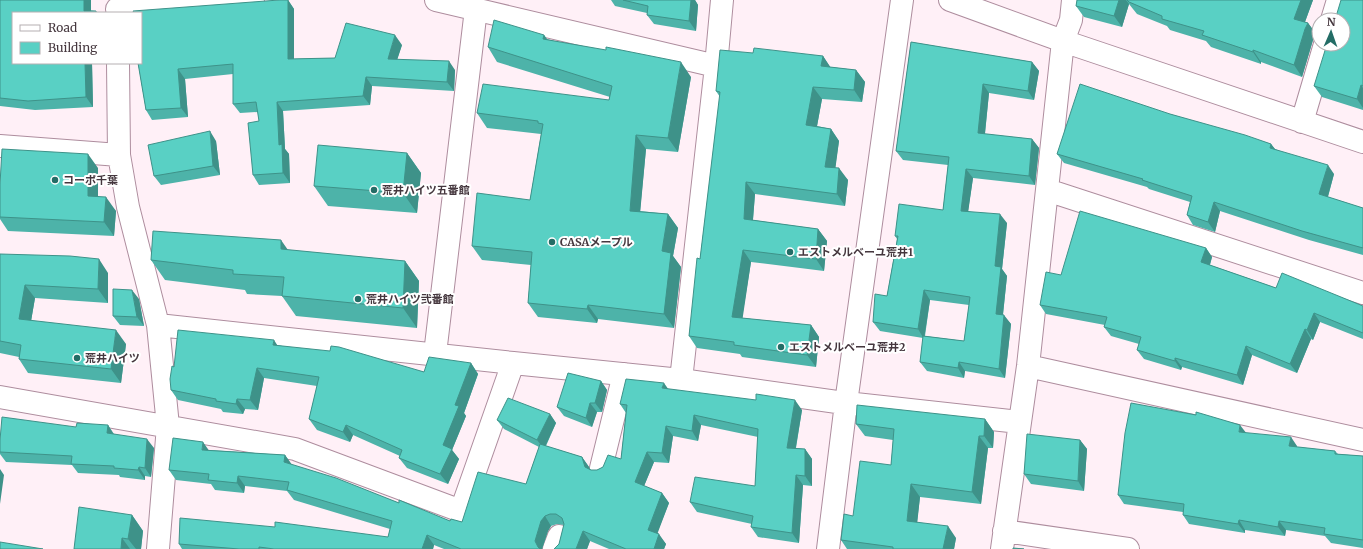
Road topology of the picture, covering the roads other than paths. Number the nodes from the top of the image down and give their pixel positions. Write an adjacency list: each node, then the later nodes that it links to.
1 (253, 0): 8 (street)
2 (436, 0): 9 (street)
3 (722, 0): 14 (street)
4 (902, 0): 28 (street)
5 (950, 0): 11 (street)
6 (1073, 0): 11 (street)
7 (1338, 0): 10 (street)
8 (117, 7)
9 (476, 9): 14 (street); 22 (street)
10 (1334, 12)
11 (1063, 41): 15 (street); 19 (street)
12 (1322, 52): 15 (street)
13 (118, 64): 18 (street)
14 (716, 66): 26 (street)
15 (1302, 122): 16 (street)
16 (1363, 142)
17 (0, 146): 18 (street)
18 (119, 155): 21 (street)
19 (1047, 190): 20 (street); 24 (street)
20 (1363, 293)
21 (158, 324): 22 (street); 30 (street)
22 (435, 354): 23 (street)
23 (513, 363): 25 (street); 30 (street)
24 (1028, 366): 29 (street); 31 (street)
25 (624, 374): 26 (street); 32 (street)
26 (681, 380): 28 (street)
27 (0, 397): 30 (street)
28 (846, 403): 29 (street); 35 (street)
29 (1019, 422): 33 (street)
30 (168, 426): 34 (street)
31 (1363, 440)
32 (601, 468)
33 (1003, 540): 36 (street)
34 (158, 549)
35 (828, 549)
36 (1128, 549)

